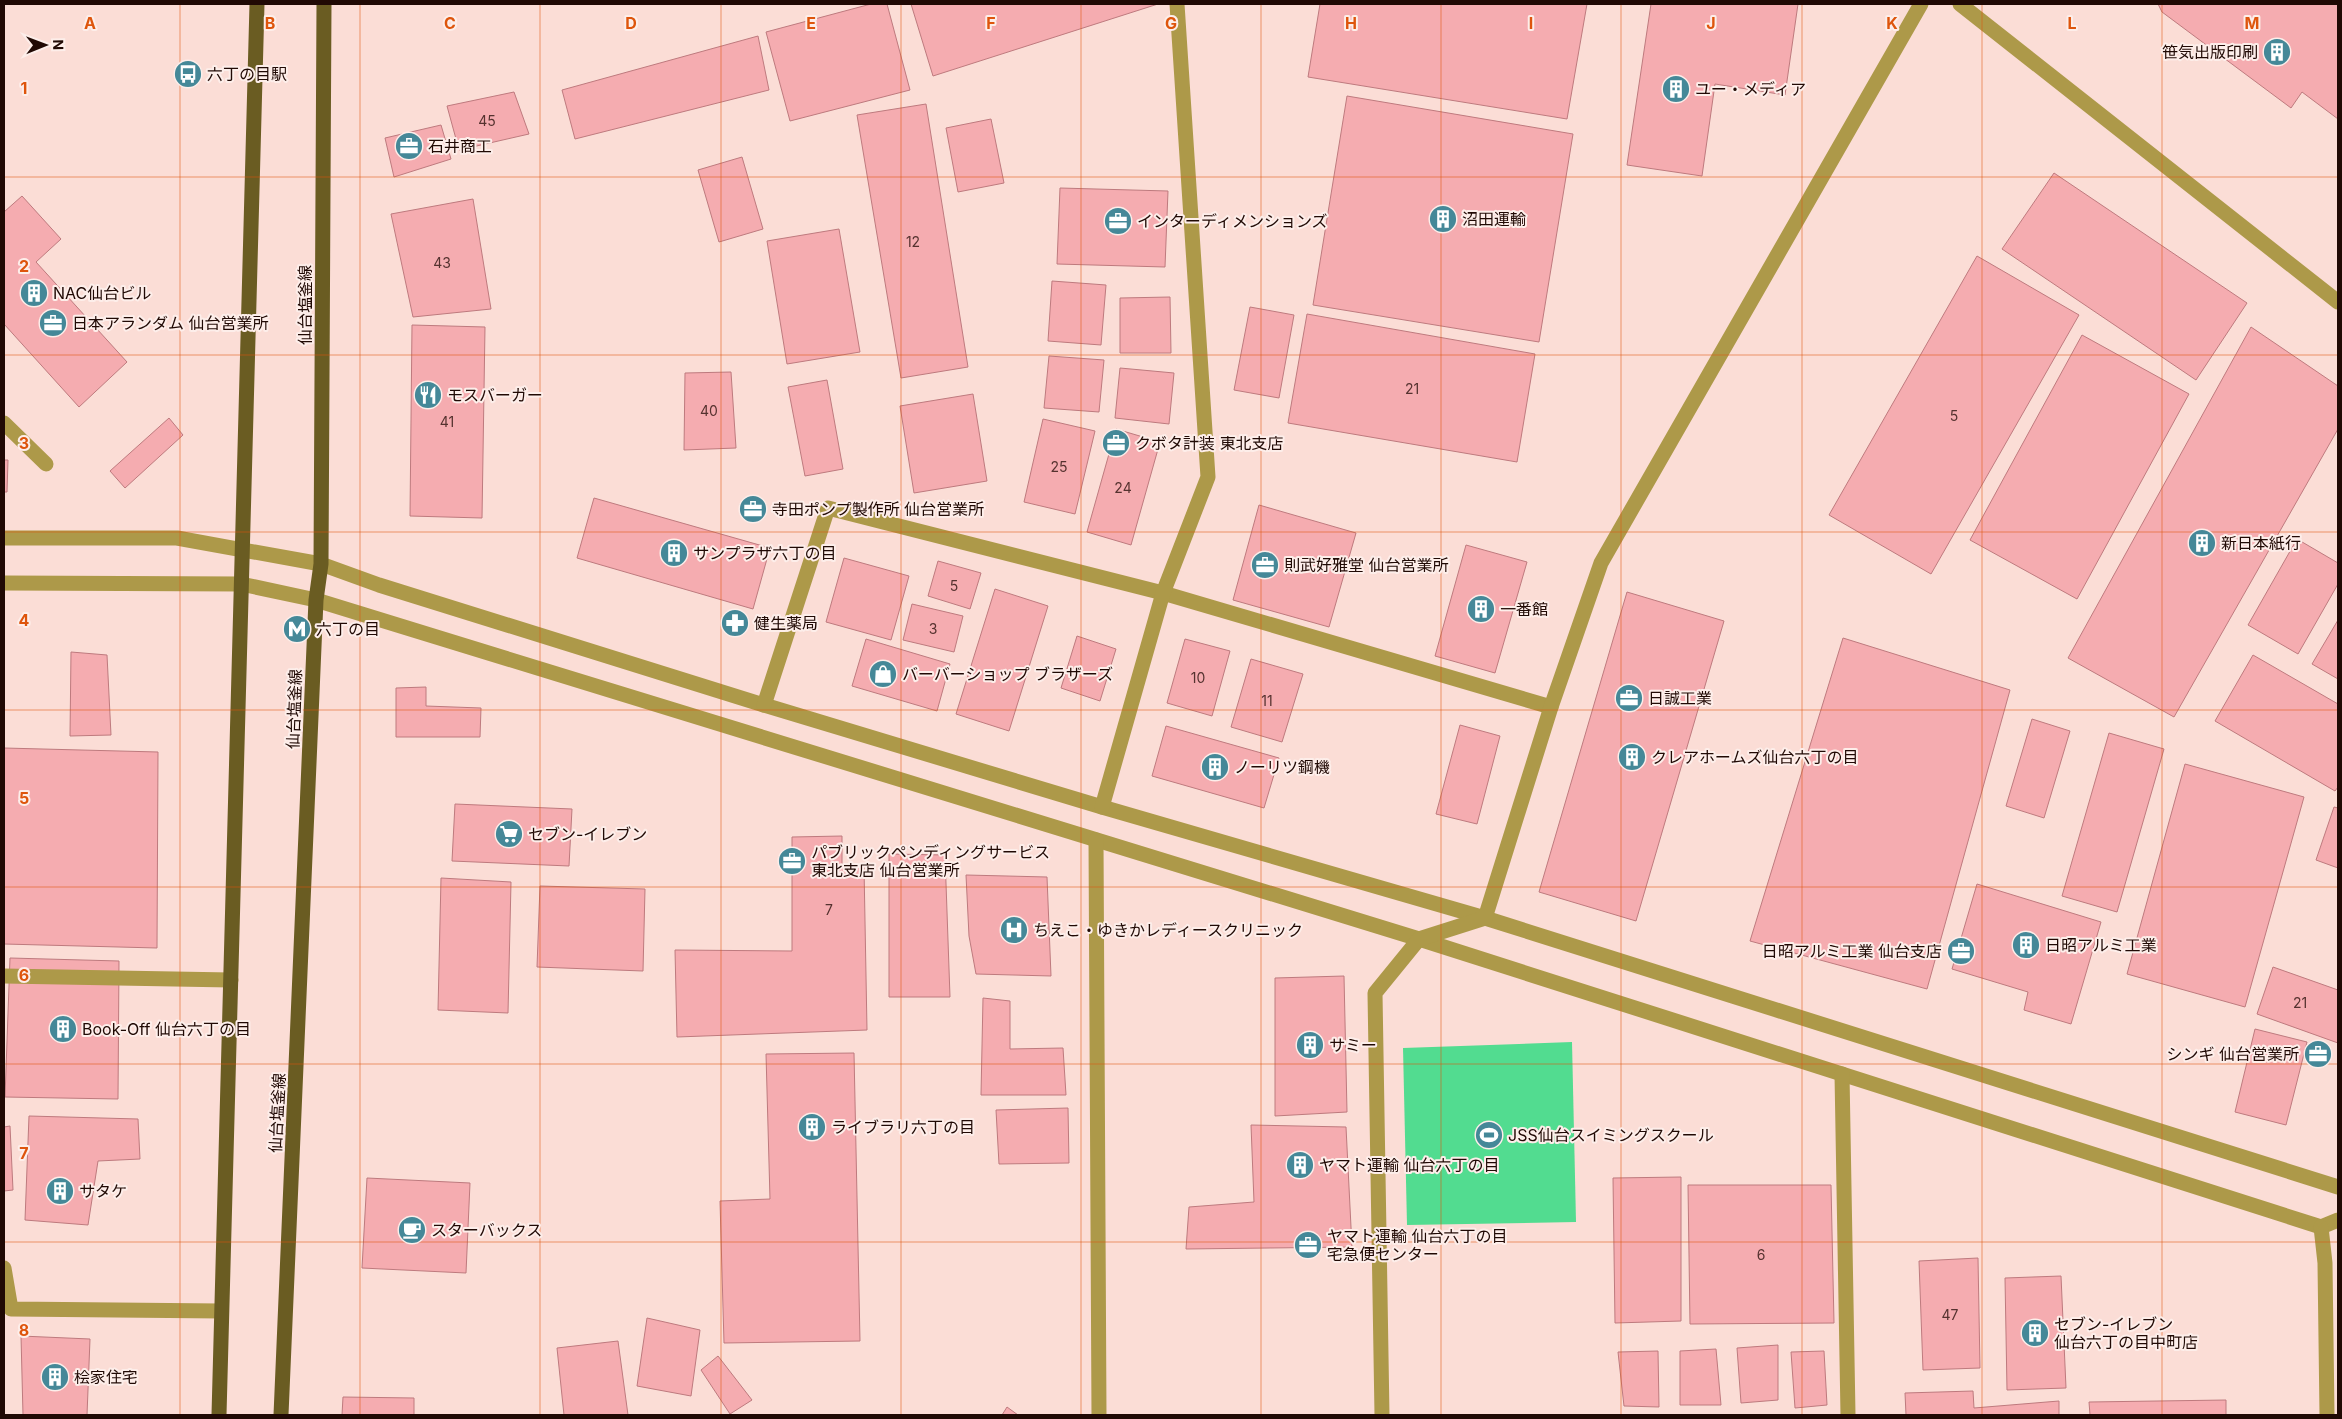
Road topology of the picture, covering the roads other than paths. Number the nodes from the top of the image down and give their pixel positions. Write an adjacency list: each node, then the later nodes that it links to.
1 (257, 4): 10 (main road)
2 (324, 4): 11 (main road, 仙台塩釜線)
3 (1177, 4): 14 (street)
4 (1921, 4): 17 (street)
5 (1960, 4): 6 (street)
6 (2338, 302)
7 (4, 423): 8 (street)
8 (46, 464)
9 (4, 538): 10 (street)
10 (243, 549): 11 (street); 13 (main road)
11 (321, 564): 15 (main road, 仙台塩釜線); 16 (street)
12 (4, 583): 13 (street)
13 (241, 584): 15 (street); 23 (main road)
14 (1163, 593): 16 (street); 17 (street); 18 (street)
15 (316, 600): 19 (street); 31 (main road, 仙台塩釜線)
16 (764, 705): 18 (street)
17 (1551, 707): 20 (street)
18 (1102, 807): 20 (street)
19 (1096, 840): 21 (street); 32 (street)
20 (1485, 918): 21 (street); 25 (street)
21 (1419, 939): 24 (street); 33 (street)
22 (4, 976): 23 (street)
23 (231, 980): 29 (main road)
24 (1842, 1074): 27 (street); 34 (street)
25 (2338, 1187)
26 (2338, 1220): 27 (street)
27 (2322, 1227): 35 (street)
28 (4, 1268): 29 (street)
29 (221, 1311): 30 (main road)
30 (219, 1415)
31 (281, 1415)
32 (1099, 1415)
33 (1382, 1415)
34 (1848, 1415)
35 (2327, 1415)

